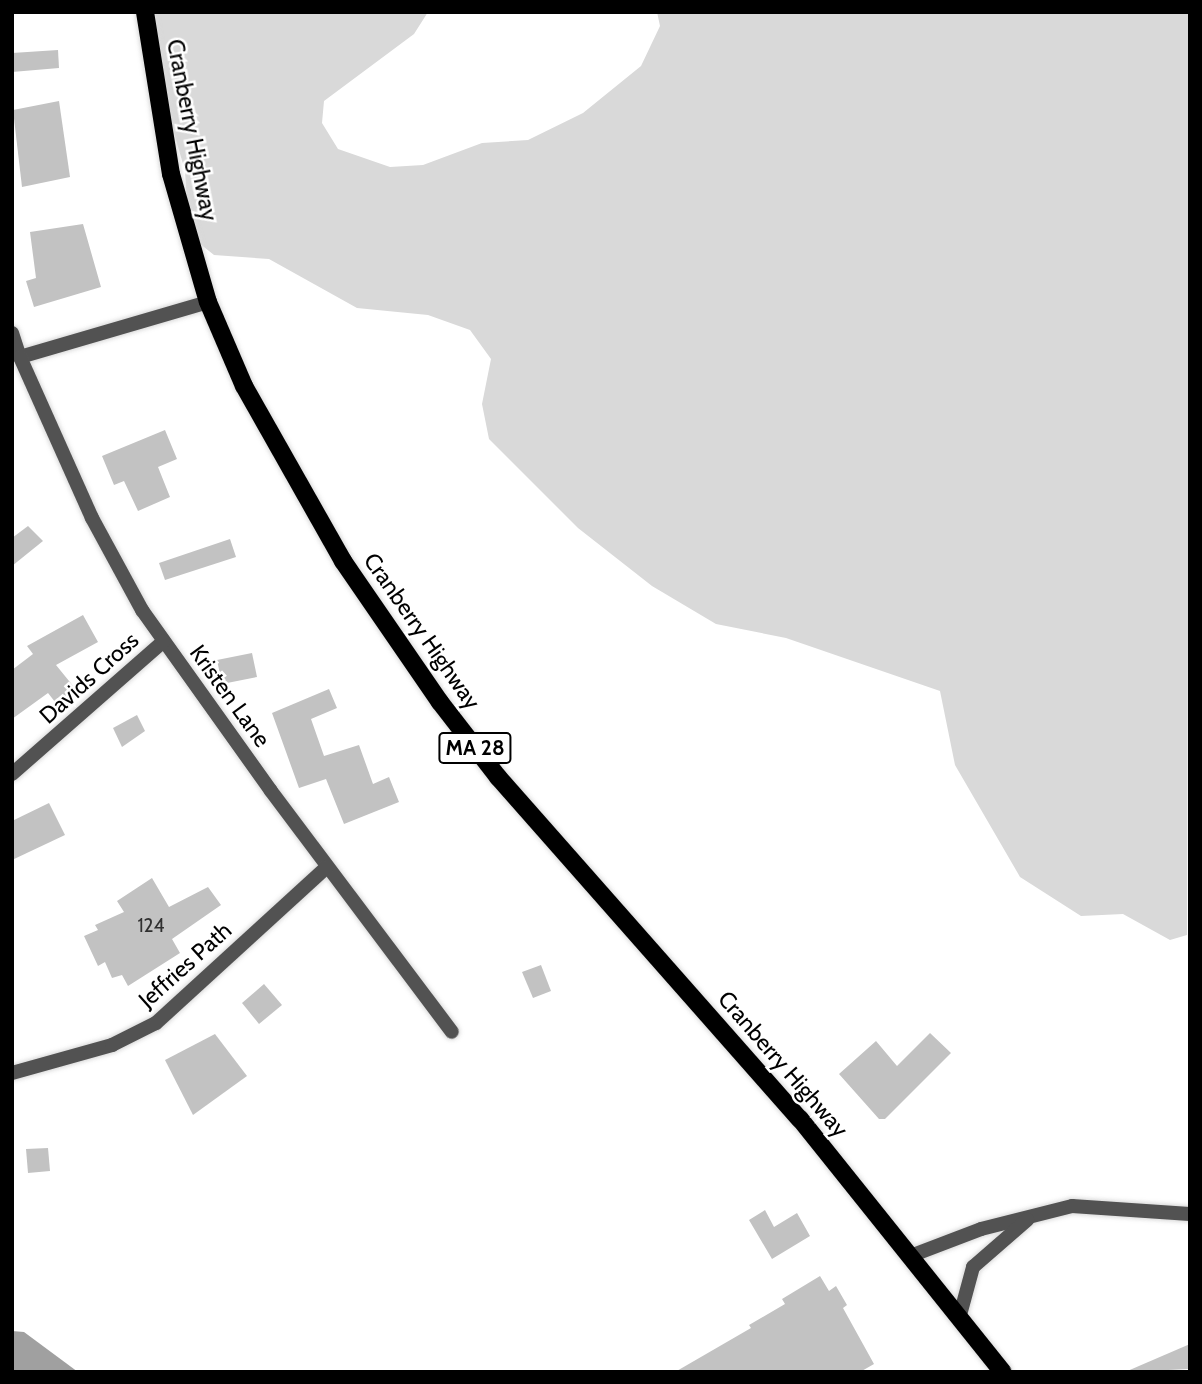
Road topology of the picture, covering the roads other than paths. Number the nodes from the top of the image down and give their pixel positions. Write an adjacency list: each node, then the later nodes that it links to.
1 (145, 12): 2 (main road, Cranberry Highway / MA 28)
2 (208, 302): 4 (street); 12 (main road, Cranberry Highway / MA 28)
3 (12, 333): 4 (street, Kristen Lane)
4 (20, 357): 5 (street, Kristen Lane)
5 (163, 642): 6 (street, Davids Cross); 7 (street, Kristen Lane)
6 (12, 774)
7 (327, 867): 8 (street, Kristen Lane); 9 (street, Jeffries Path)
8 (452, 1032)
9 (12, 1073)
10 (1190, 1214): 11 (street)
11 (1031, 1217): 12 (street); 13 (street)
12 (913, 1255): 13 (main road, Cranberry Highway / MA 28)
13 (960, 1315): 14 (main road, Cranberry Highway / MA 28)
14 (1003, 1372)

